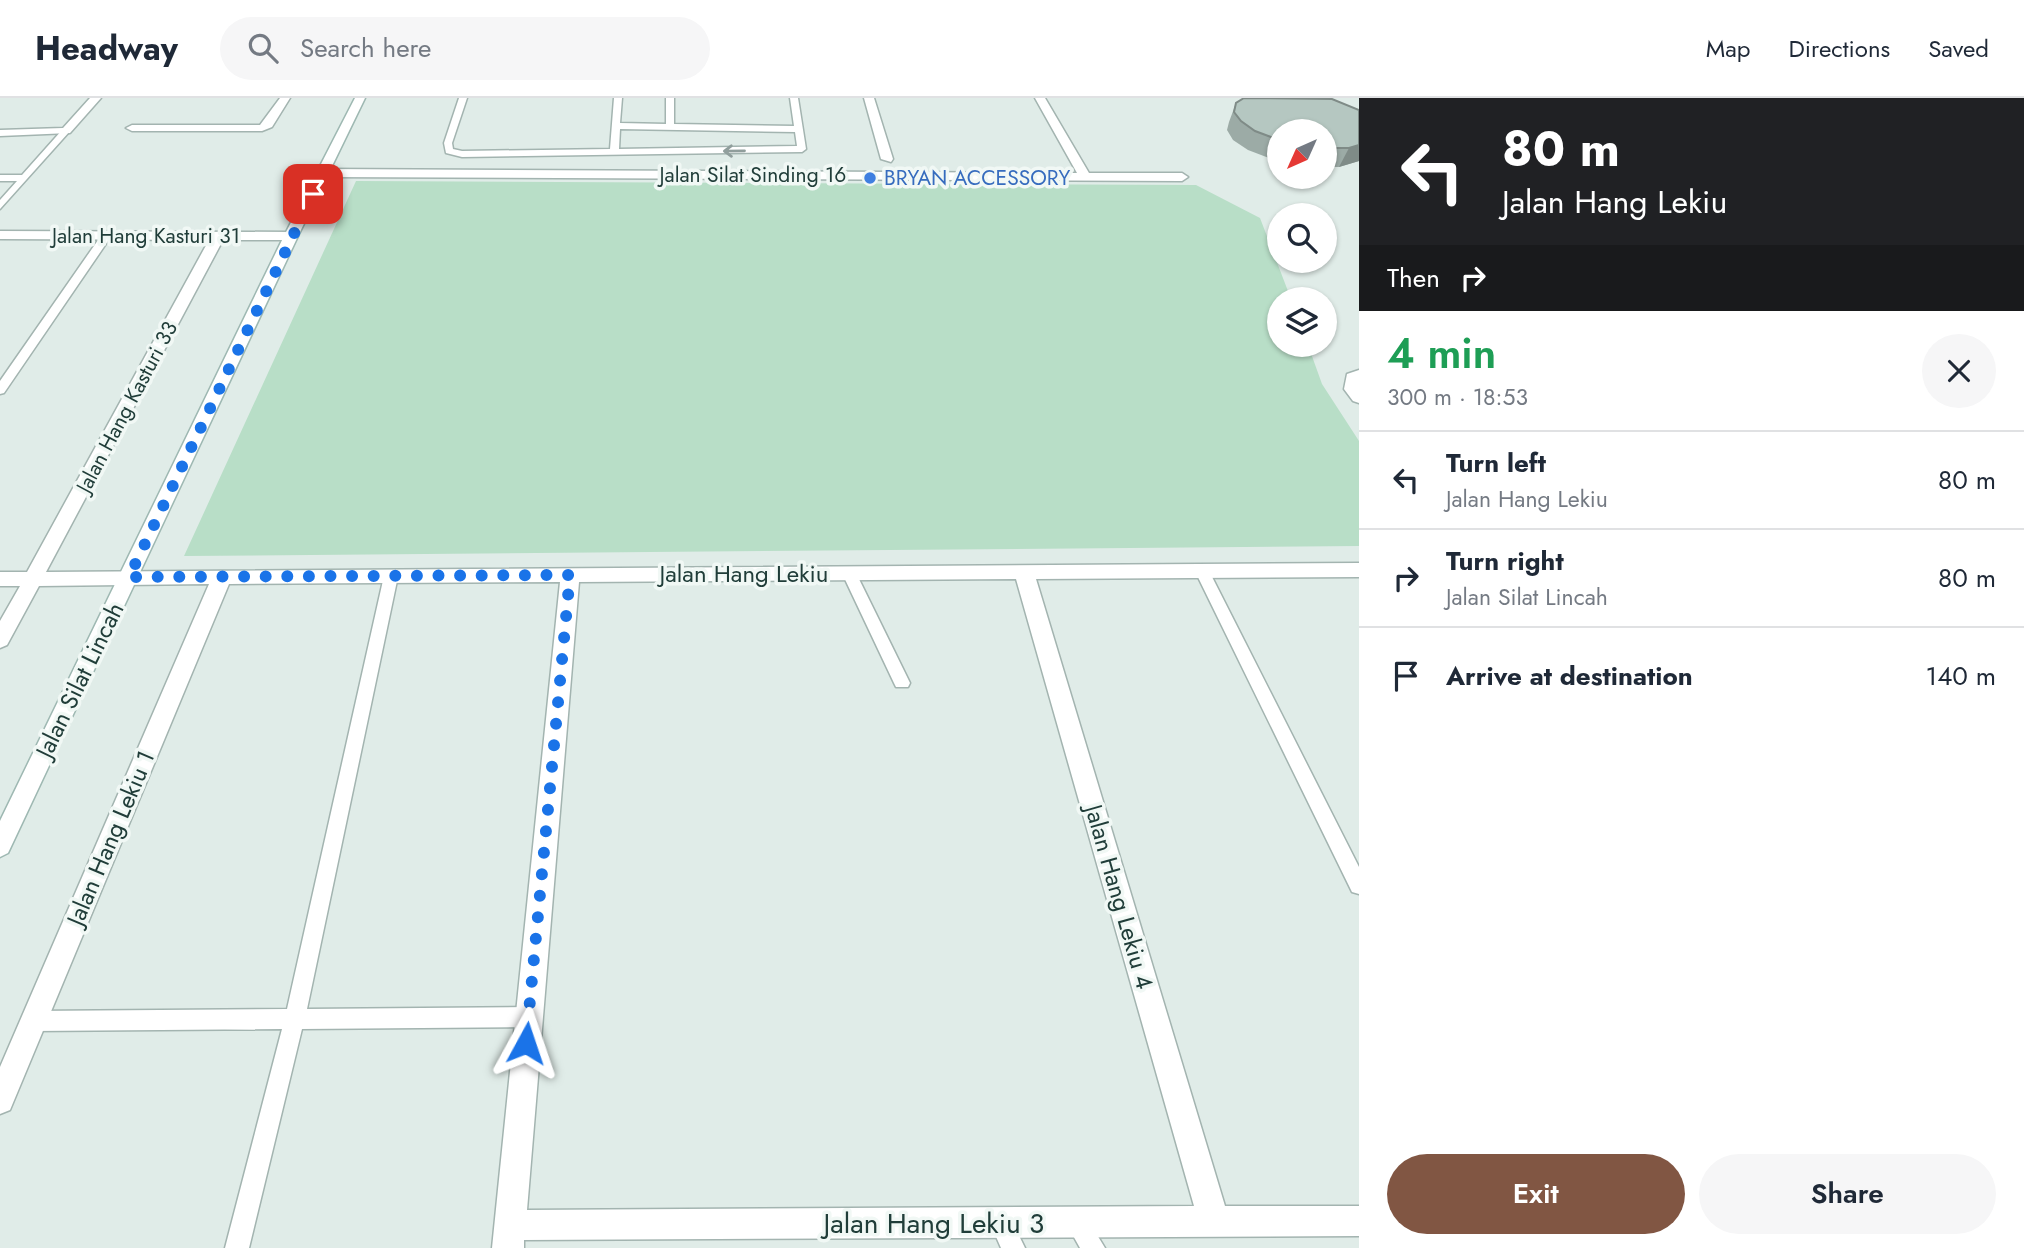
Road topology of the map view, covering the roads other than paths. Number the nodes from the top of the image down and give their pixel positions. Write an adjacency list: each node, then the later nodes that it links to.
1 (96, 98): 14 (street)
2 (285, 98): 12 (street)
3 (360, 98): 18 (street, Jalan Silat Lincah)
4 (463, 98): 16 (lane)
5 (618, 98): 10 (lane)
6 (670, 98): 11 (lane)
7 (794, 98): 13 (lane)
8 (869, 98): 17 (street)
9 (1040, 98): 19 (street)
10 (616, 126): 11 (lane); 16 (lane)
11 (670, 127): 13 (lane)
12 (132, 128)
13 (799, 129): 16 (lane, one-way to 16)
14 (66, 131): 15 (street); 22 (lane)
15 (0, 133)
16 (614, 153)
17 (887, 159)
18 (324, 173): 19 (street, Jalan Silat Sinding 16); 27 (street, Jalan Silat Lincah)
19 (1086, 176): 20 (street, Jalan Silat Sinding 16)
20 (1182, 177)
21 (0, 178): 22 (lane)
22 (23, 178): 23 (lane)
23 (0, 206)
24 (0, 235): 25 (street, Jalan Hang Kasturi 31)
25 (107, 235): 26 (street, Jalan Hang Kasturi 31); 29 (lane)
26 (218, 236): 27 (street, Jalan Hang Kasturi 31); 39 (street, Jalan Hang Kasturi 33)
27 (291, 236): 37 (street, Jalan Silat Lincah)
28 (1356, 376): 30 (street)
29 (0, 390)
30 (1359, 398)
31 (1359, 570): 32 (street, Jalan Hang Lekiu)
32 (1202, 571): 33 (street, Jalan Hang Lekiu); 44 (lane)
33 (1024, 572): 34 (street, Jalan Hang Lekiu); 50 (street, Jalan Hang Lekiu 4)
34 (849, 573): 35 (street, Jalan Hang Lekiu); 42 (lane)
35 (570, 575): 36 (street, Jalan Hang Lekiu); 45 (street)
36 (391, 576): 38 (street, Jalan Hang Lekiu); 47 (lane)
37 (129, 577): 38 (street, Jalan Hang Lekiu); 39 (street, Jalan Hang Lekiu); 43 (street, Jalan Silat Lincah)
38 (222, 577): 46 (street, Jalan Hang Lekiu 1)
39 (35, 578): 40 (street, Jalan Hang Lekiu); 41 (street, Jalan Hang Kasturi 33)
40 (0, 579)
41 (0, 640)
42 (902, 683)
43 (0, 846)
44 (1359, 886)
45 (529, 1017): 47 (lane); 53 (street)
46 (33, 1021): 47 (lane); 48 (street, Jalan Hang Lekiu 1)
47 (294, 1021): 54 (lane)
48 (0, 1100)
49 (1359, 1221): 50 (street, Jalan Hang Lekiu 3)
50 (1214, 1222): 51 (street, Jalan Hang Lekiu 3)
51 (1085, 1235): 52 (street, Jalan Hang Lekiu 3)
52 (1007, 1236): 53 (street, Jalan Hang Lekiu 3)
53 (509, 1237)
54 (237, 1248)

